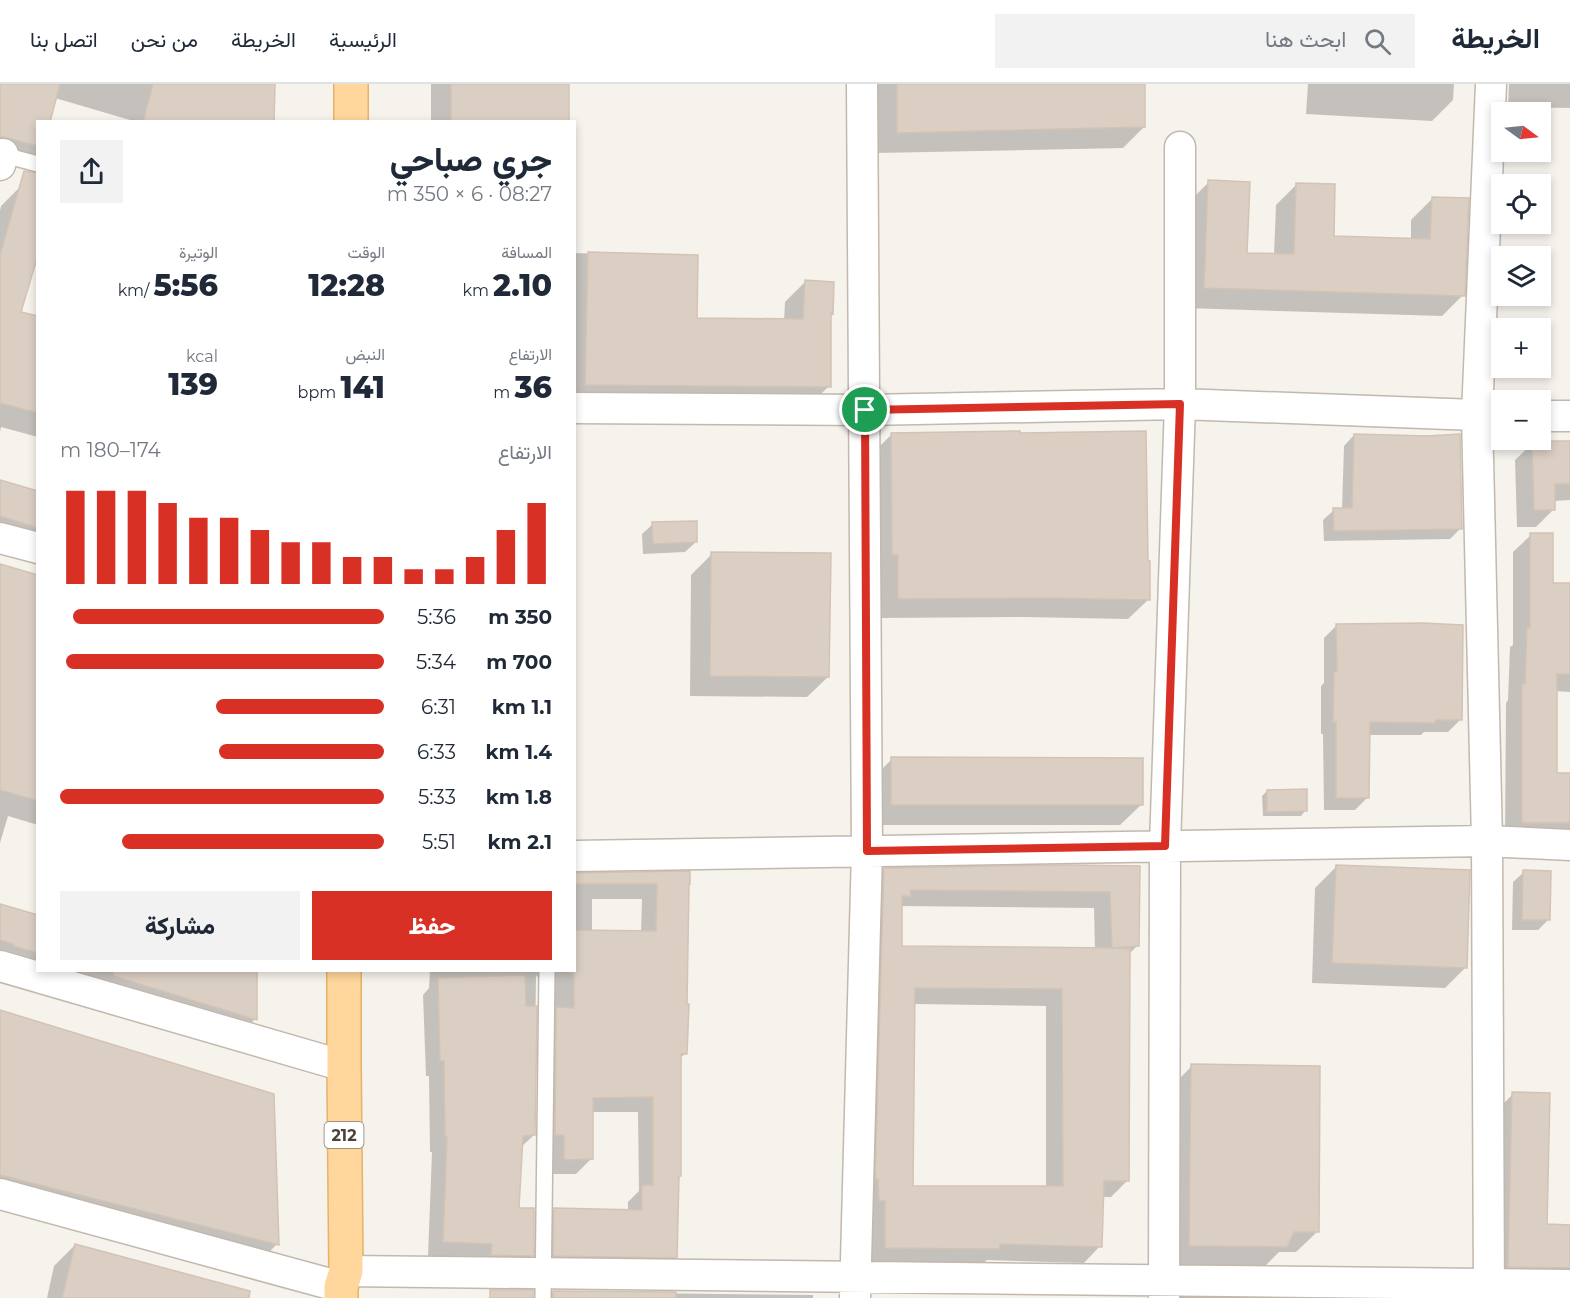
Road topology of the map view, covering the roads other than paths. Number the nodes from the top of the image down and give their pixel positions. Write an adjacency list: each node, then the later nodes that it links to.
1 (351, 84): 4 (main road)
2 (862, 84): 10 (street)
3 (1491, 84): 11 (street)
4 (351, 120)
5 (1180, 147): 8 (street)
6 (1, 158): 7 (lane)
7 (36, 164)
8 (1180, 404): 10 (street); 11 (street); 18 (street)
9 (576, 408): 10 (street)
10 (865, 410): 19 (street)
11 (1489, 416): 16 (street)
12 (1551, 416): 13 (street)
13 (1570, 416)
14 (0, 538): 15 (street)
15 (36, 547)
16 (1486, 842): 17 (street); 18 (street); 31 (street)
17 (1570, 845)
18 (1165, 846): 19 (street); 30 (street)
19 (867, 851): 20 (street); 29 (street)
20 (576, 856)
21 (0, 966): 24 (street)
22 (344, 972): 24 (main road, 212)
23 (547, 972): 28 (lane)
24 (344, 1066): 26 (main road, 212)
25 (0, 1194): 26 (street)
26 (343, 1285): 28 (street)
27 (1570, 1285): 31 (street)
28 (543, 1286): 29 (street)
29 (855, 1287): 30 (street)
30 (1164, 1289): 31 (street)
31 (1489, 1291)

